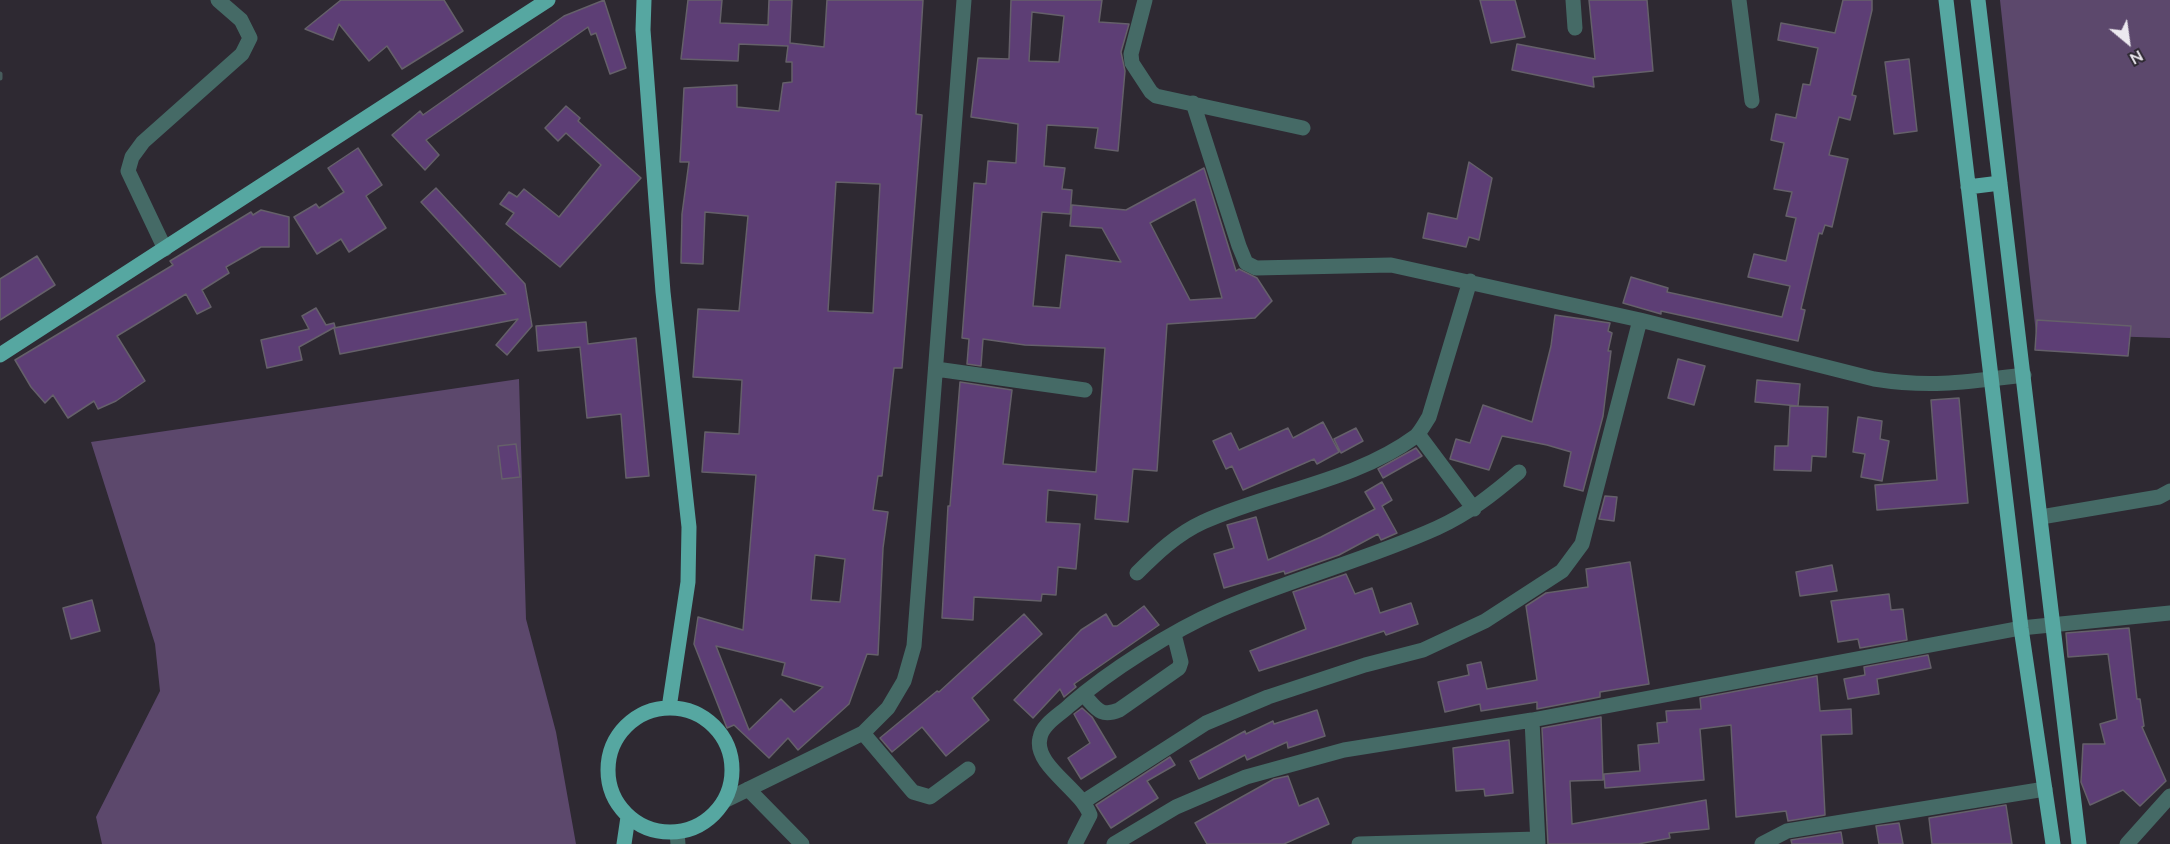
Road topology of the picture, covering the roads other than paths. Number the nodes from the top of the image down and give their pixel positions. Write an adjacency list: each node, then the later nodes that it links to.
1 (218, 0): 16 (street)
2 (548, 0): 16 (main road)
3 (644, 0): 35 (main road)
4 (964, 0): 20 (street)
5 (1145, 0): 12 (street)
6 (1572, 0): 10 (street)
7 (1739, 0): 11 (street)
8 (1946, 0): 15 (main road)
9 (1978, 0): 14 (main road)
10 (1575, 28)
11 (1752, 101)
12 (1193, 103): 13 (street); 17 (street)
13 (1303, 128)
14 (2001, 183): 15 (main road); 21 (main road)
15 (1968, 187): 22 (main road)
16 (165, 249): 19 (main road)
17 (1470, 281): 18 (street); 24 (street)
18 (1640, 320): 22 (street); 43 (street)
19 (0, 355)
20 (936, 369): 23 (street); 37 (street)
21 (2024, 375): 22 (street); 28 (main road)
22 (1991, 379): 32 (main road)
23 (1085, 390)
24 (1418, 434): 27 (street); 29 (street)
25 (1519, 472): 27 (street)
26 (2170, 491): 28 (street)
27 (1474, 509): 33 (street)
28 (2041, 517): 31 (main road)
29 (1137, 573)
30 (2170, 614): 31 (street)
31 (2054, 625): 32 (street); 54 (main road)
32 (2021, 628): 36 (street); 40 (main road)
33 (1174, 634): 34 (street); 34 (street)
34 (1083, 694): 43 (street)
35 (669, 708): 42 (main road); 44 (main road)
36 (1532, 720): 46 (street); 50 (street)
37 (863, 733): 38 (street); 39 (street)
38 (968, 769)
39 (748, 789): 42 (street); 48 (street)
40 (2045, 789): 52 (street); 53 (main road)
41 (2170, 796): 55 (street)
42 (724, 801): 45 (main road)
43 (1083, 802): 49 (street)
44 (628, 817): 45 (main road); 47 (main road)
45 (677, 838)
46 (1537, 842): 51 (street)
47 (624, 844)
48 (802, 844)
49 (1075, 844)
50 (1114, 844)
51 (1359, 844)
52 (1762, 844)
53 (2053, 844)
54 (2079, 844)
55 (2127, 844)

